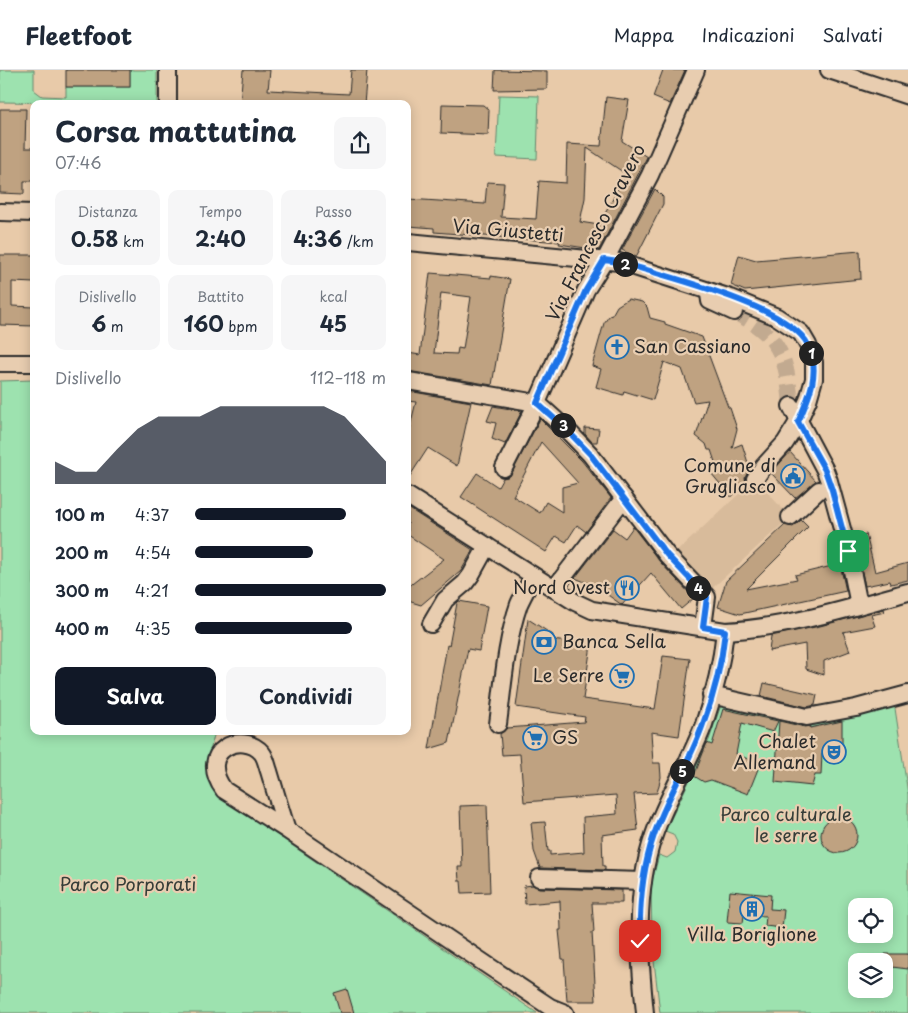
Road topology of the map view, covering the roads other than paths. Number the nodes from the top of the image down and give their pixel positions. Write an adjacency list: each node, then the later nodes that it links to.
1 (168, 70): 5 (street)
2 (696, 70): 9 (street, Via Francesco Cravero)
3 (829, 70): 4 (street)
4 (908, 96)
5 (168, 100)
6 (0, 212): 7 (street)
7 (30, 213)
8 (411, 242): 9 (street, Via Giustetti)
9 (604, 260): 10 (street, Via Giustetti); 15 (street, Via Francesco Cravero)
10 (708, 290): 11 (street); 17 (street, Via Giustetti)
11 (734, 312)
12 (30, 362): 13 (street)
13 (0, 363)
14 (411, 381): 15 (street)
15 (540, 396): 18 (street, Via Francesco Cravero); 22 (street)
16 (791, 406): 17 (street)
17 (798, 422): 19 (street); 28 (street)
18 (504, 468)
19 (755, 479)
20 (819, 490): 23 (street)
21 (411, 498): 24 (street)
22 (624, 498): 26 (street); 30 (street)
23 (790, 517)
24 (487, 546): 25 (street); 29 (street)
25 (533, 576): 26 (street); 34 (street)
26 (554, 589): 30 (street)
27 (908, 592): 28 (street)
28 (859, 605): 31 (street)
29 (431, 624)
30 (703, 627): 31 (street)
31 (725, 631): 33 (street)
32 (908, 694): 33 (street)
33 (711, 695): 37 (street)
34 (498, 724)
35 (287, 830): 35 (street); 38 (street)
36 (539, 878): 37 (street)
37 (643, 881): 40 (street)
38 (565, 1013)
39 (634, 1013): 40 (street)
40 (645, 1013)

